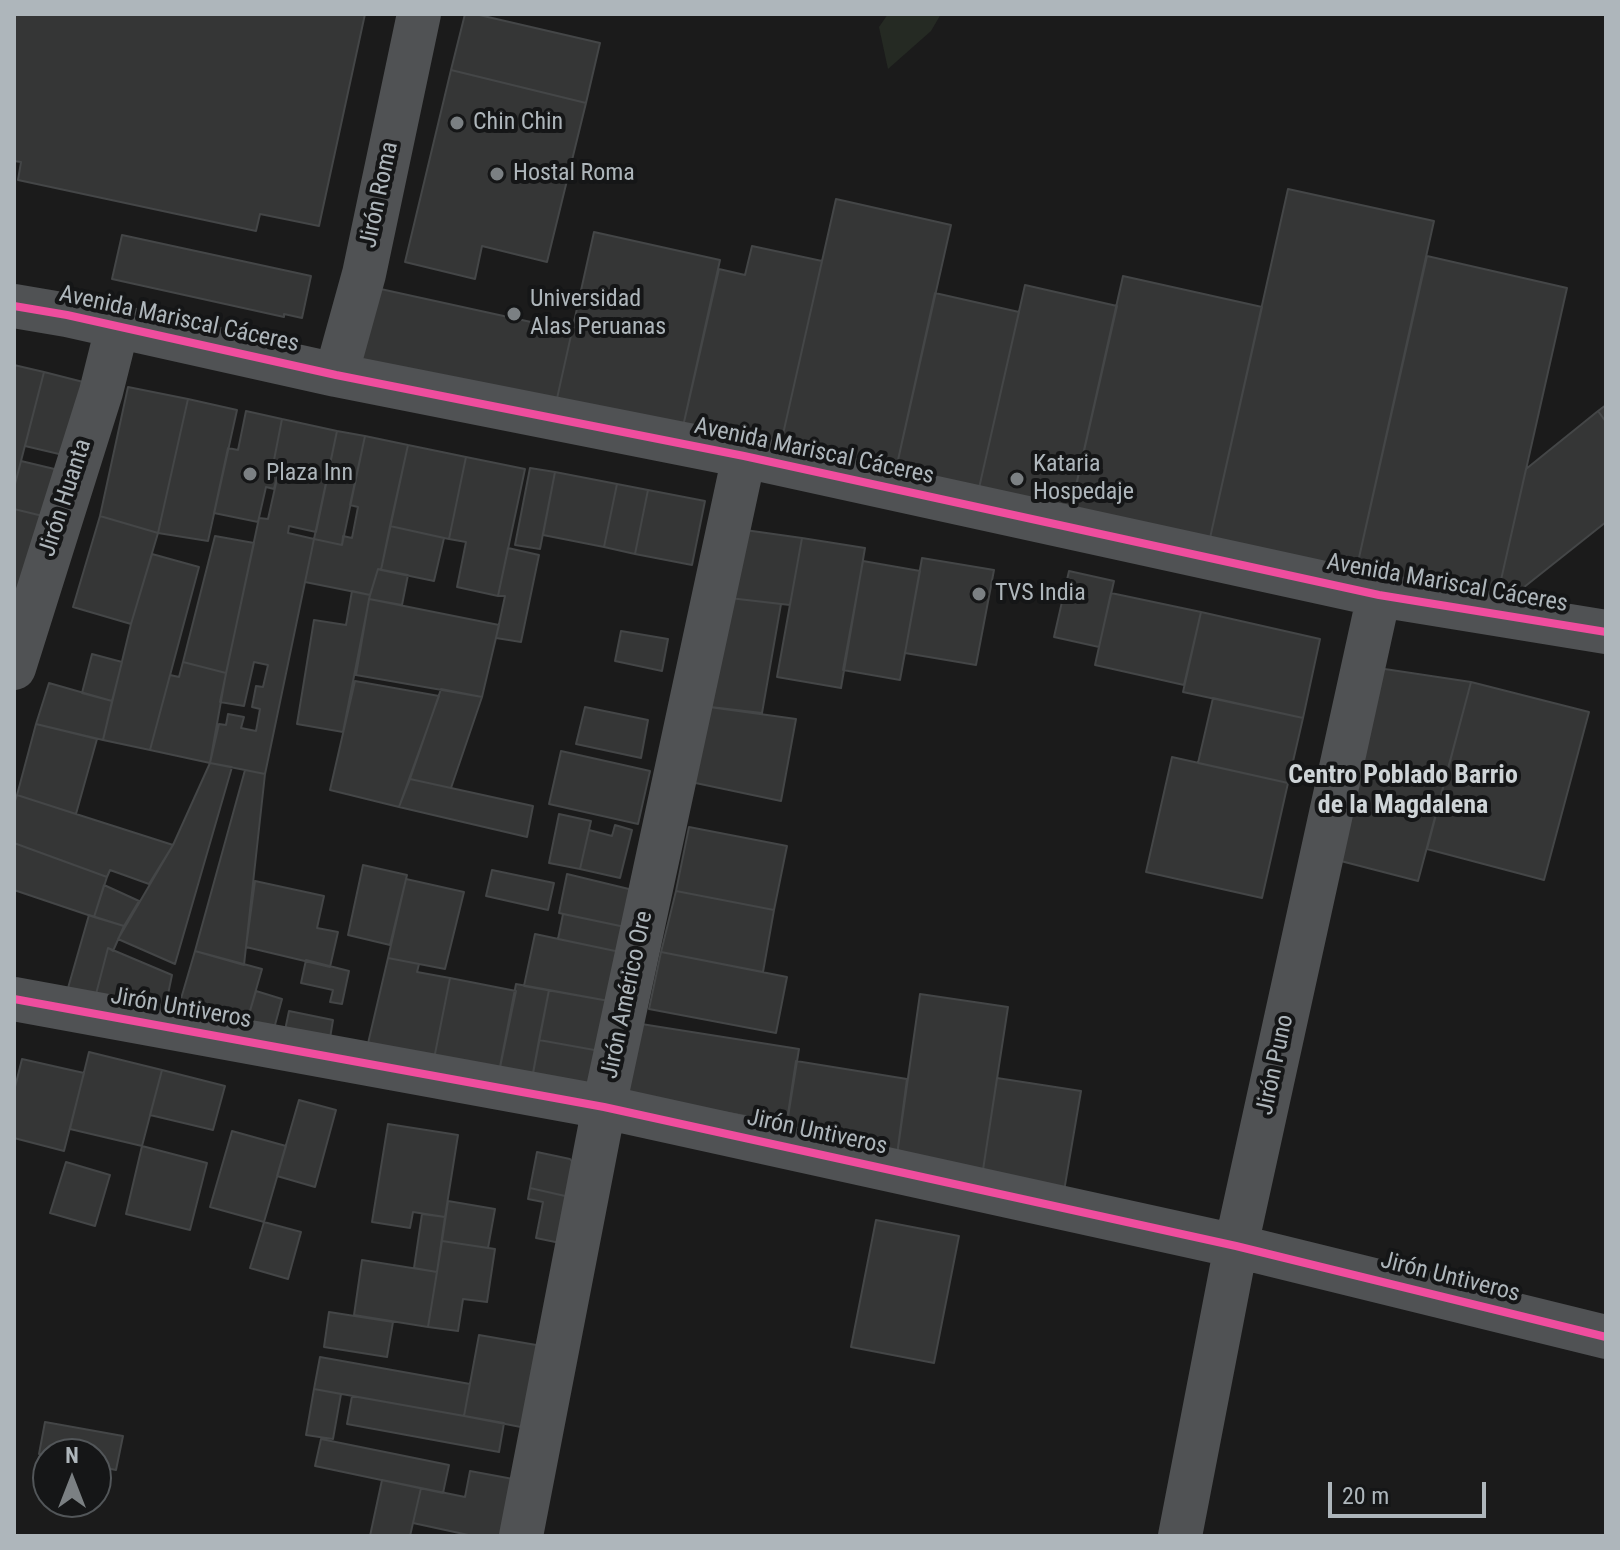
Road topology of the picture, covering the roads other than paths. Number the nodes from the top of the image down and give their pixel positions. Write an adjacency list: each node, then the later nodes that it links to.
1 (419, 14): 4 (street, Jirón Roma)
2 (14, 306): 3 (street, Avenida Mariscal Cáceres)
3 (117, 328): 4 (street, Avenida Mariscal Cáceres); 8 (street, Jirón Huanta)
4 (336, 375): 5 (street, Avenida Mariscal Cáceres)
5 (744, 456): 6 (street, Avenida Mariscal Cáceres); 10 (street, Jirón Américo Ore)
6 (1379, 595): 7 (street, Avenida Mariscal Cáceres); 11 (street, Jirón Puno)
7 (1606, 632)
8 (14, 668)
9 (14, 999): 10 (street, Jirón Untiveros)
10 (604, 1107): 11 (street, Jirón Untiveros); 13 (street, Jirón Américo Ore)
11 (1236, 1246): 12 (street, Jirón Untiveros); 14 (street, Jirón Puno)
12 (1606, 1337)
13 (521, 1536)
14 (1180, 1536)

